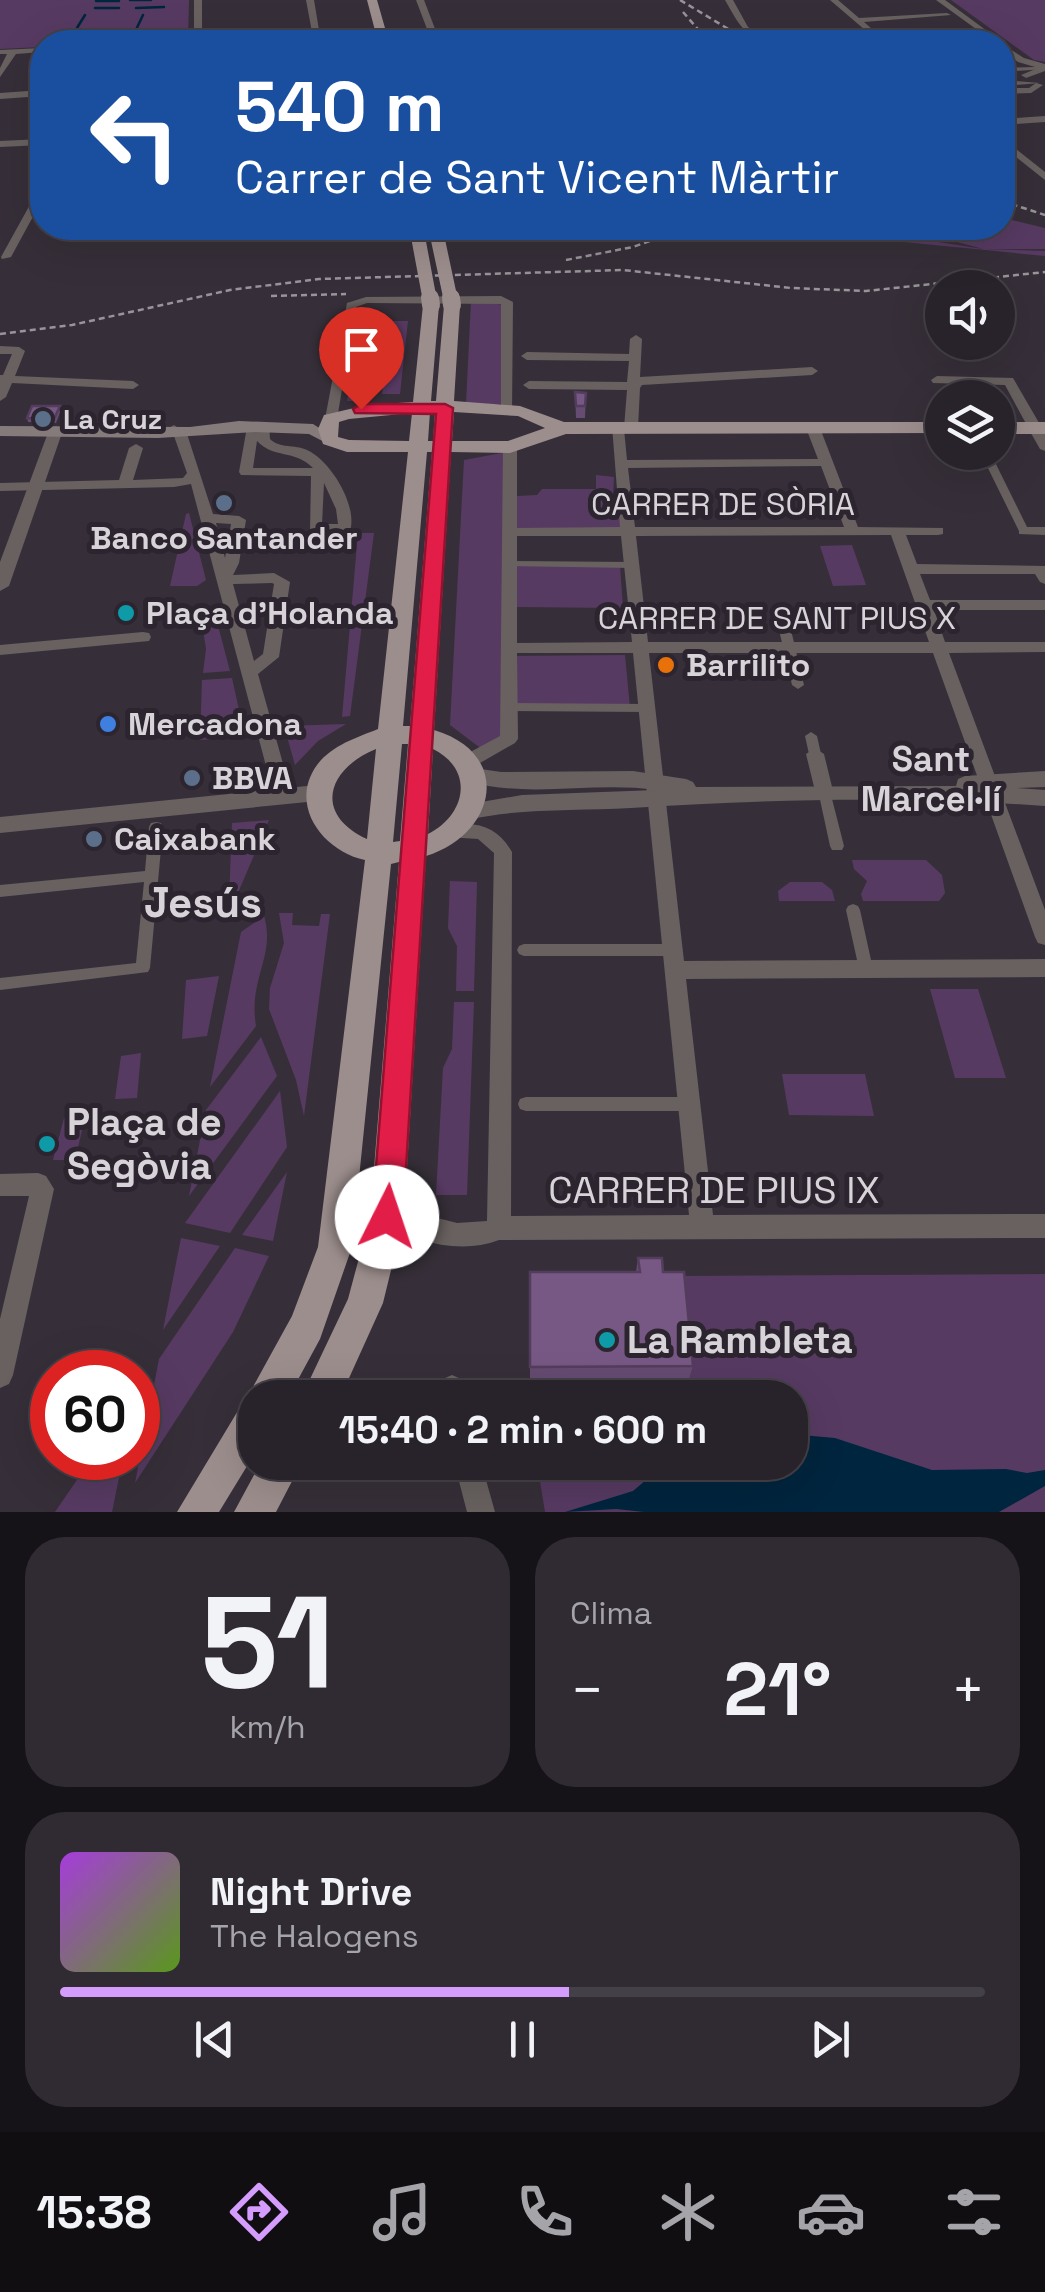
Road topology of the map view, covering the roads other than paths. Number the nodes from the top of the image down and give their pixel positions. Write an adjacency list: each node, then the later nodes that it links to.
1 (198, 0): 13 (street)
2 (310, 0): 14 (street)
3 (358, 0): 11 (main road)
4 (372, 0): 15 (main road)
5 (420, 0): 16 (street)
6 (729, 0): 17 (street)
7 (834, 0): 12 (street)
8 (928, 0): 10 (street)
9 (940, 0): 20 (street)
10 (947, 14): 12 (street); 19 (street)
11 (362, 16)
12 (856, 20): 18 (street)
13 (198, 30)
14 (315, 30)
15 (381, 30)
16 (431, 30)
17 (749, 30)
18 (868, 30)
19 (969, 30)
20 (981, 30)
21 (30, 52): 22 (street)
22 (5, 53): 25 (street); 26 (street)
23 (1015, 54): 27 (street)
24 (1015, 64): 27 (street)
25 (0, 66)
26 (0, 76)
27 (1037, 77): 28 (street)
28 (1015, 91)
29 (0, 96): 30 (street)
30 (30, 100)
31 (1045, 119): 32 (street)
32 (1015, 121)
33 (30, 143): 34 (street)
34 (0, 144)
35 (1015, 151): 37 (street)
36 (1045, 165): 37 (street)
37 (1033, 166): 38 (street)
38 (1045, 177)
39 (30, 219): 42 (street)
40 (418, 240): 55 (main road, bridge)
41 (437, 240): 54 (main road, bridge)
42 (6, 257)
43 (636, 338): 46 (street)
44 (0, 350): 48 (street)
45 (527, 356): 46 (street)
46 (635, 358): 51 (street)
47 (812, 371): 51 (street)
48 (4, 378): 49 (street); 53 (street)
49 (132, 385)
50 (529, 385): 51 (street)
51 (634, 386): 61 (street)
52 (1015, 391): 68 (street)
53 (0, 396)
54 (445, 408): 55 (main road); 56 (main road); 72 (main road)
55 (420, 409): 57 (main road); 72 (main road)
56 (515, 410): 57 (street); 60 (main road); 70 (main road)
57 (332, 418): 59 (main road); 69 (main road)
58 (259, 427): 59 (main road); 67 (main road); 71 (street); 76 (street)
59 (302, 428): 69 (main road)
60 (564, 428): 61 (main road); 70 (main road)
61 (624, 428): 62 (main road); 74 (street)
62 (814, 428): 63 (main road); 86 (street)
63 (925, 428)
64 (56, 430): 66 (main road); 67 (main road); 79 (street)
65 (1015, 430): 68 (main road)
66 (0, 431)
67 (159, 432): 77 (street); 78 (street)
68 (1043, 432)
69 (330, 440): 72 (main road)
70 (512, 447): 72 (main road); 84 (street)
71 (271, 448): 76 (street); 76 (street)
72 (430, 448): 109 (main road); 110 (main road)
73 (818, 462): 74 (street, CARRER DE SÒRIA)
74 (621, 464): 85 (street)
75 (994, 470): 82 (street)
76 (288, 472)
77 (194, 474): 78 (street); 81 (street)
78 (125, 484): 79 (street)
79 (36, 486): 80 (street); 94 (street)
80 (0, 487)
81 (206, 518): 92 (street); 92 (street)
82 (1024, 531): 83 (street)
83 (1045, 531)
84 (510, 532): 85 (street, CARRER DE SÒRIA); 89 (street)
85 (628, 532): 86 (street, CARRER DE SÒRIA); 90 (street)
86 (852, 532): 87 (street, CARRER DE SÒRIA)
87 (898, 532): 88 (street, CARRER DE SÒRIA); 91 (street)
88 (938, 532)
89 (510, 564): 90 (street); 99 (street)
90 (632, 565): 100 (street)
91 (911, 569): 93 (street); 95 (street)
92 (224, 579): 105 (street); 105 (street)
93 (1045, 579)
94 (0, 586)
95 (924, 605): 96 (street); 102 (street)
96 (1045, 605)
97 (780, 613): 101 (street)
98 (143, 637): 104 (street)
99 (509, 648): 100 (street, CARRER DE SANT PIUS X); 107 (street)
100 (640, 648): 101 (street, CARRER DE SANT PIUS X); 108 (street)
101 (789, 648): 102 (street, CARRER DE SANT PIUS X); 106 (street)
102 (940, 648): 103 (street, CARRER DE SANT PIUS X); 114 (street)
103 (1045, 648)
104 (0, 650)
105 (250, 672): 119 (street)
106 (798, 684)
107 (509, 707): 108 (street); 112 (street)
108 (647, 708): 116 (street)
109 (388, 734): 110 (main road); 118 (main road); 126 (main road)
110 (420, 735): 112 (main road); 125 (main road)
111 (813, 745): 115 (street)
112 (470, 769): 117 (street); 121 (main road)
113 (1045, 780): 114 (street)
114 (991, 789): 115 (street); 120 (street); 130 (street)
115 (824, 790): 116 (street); 124 (street)
116 (656, 791): 117 (street); 132 (street)
117 (521, 792): 121 (street)
118 (318, 793): 119 (street); 126 (main road)
119 (283, 796): 122 (street)
120 (1045, 798)
121 (462, 822): 125 (main road); 141 (street)
122 (0, 825)
123 (156, 827): 127 (street)
124 (837, 846)
125 (412, 851): 126 (main road); 139 (main road)
126 (379, 852): 144 (main road)
127 (150, 876): 128 (street); 135 (street)
128 (0, 891)
129 (852, 910): 134 (street)
130 (1045, 937)
131 (524, 950): 132 (street)
132 (674, 960): 134 (street); 137 (street)
133 (1045, 968): 134 (street)
134 (866, 969)
135 (0, 984)
136 (526, 1104): 137 (street)
137 (689, 1104): 142 (street)
138 (0, 1185): 143 (street)
139 (387, 1217): 141 (street, CARRER DE PIUS IX); 145 (main road)
140 (1045, 1226): 142 (street, CARRER DE PIUS IX)
141 (500, 1228): 142 (street, CARRER DE PIUS IX)
142 (702, 1228)
143 (0, 1375)
144 (277, 1380)
145 (329, 1380)
146 (238, 1445): 149 (main road)
147 (273, 1480): 150 (main road)
148 (472, 1480): 151 (street)
149 (197, 1512)
150 (254, 1512)
151 (480, 1512)

